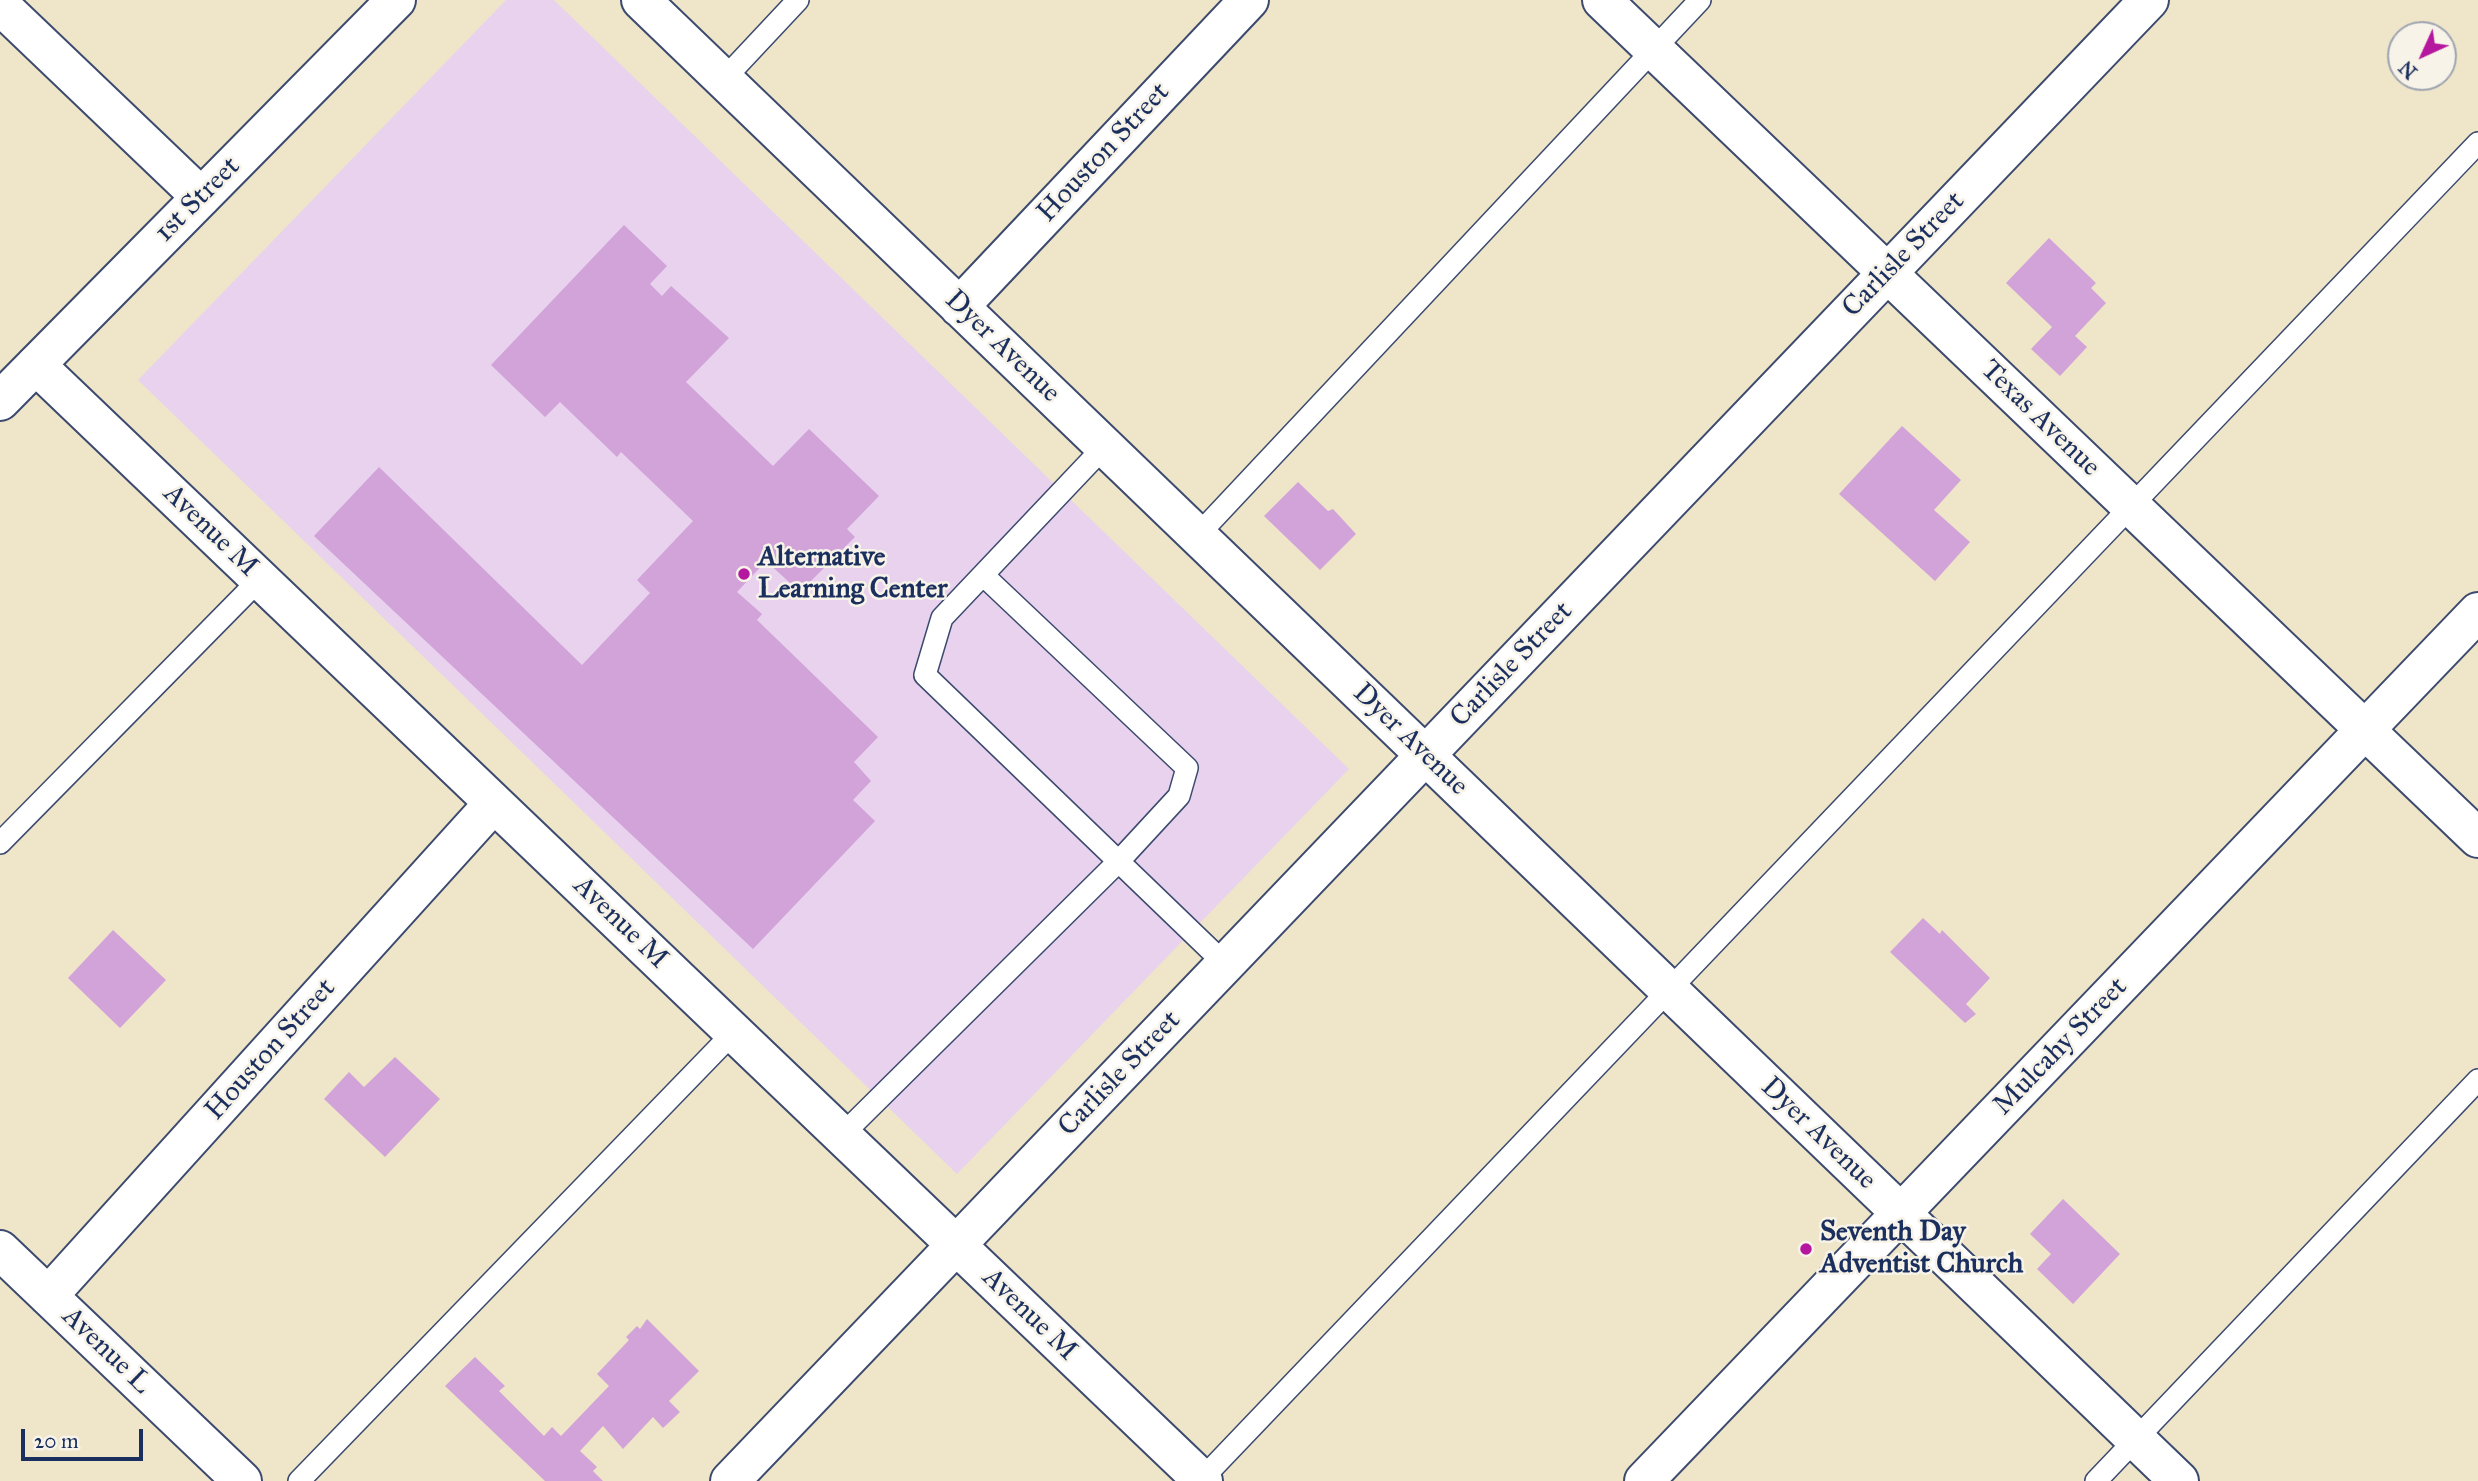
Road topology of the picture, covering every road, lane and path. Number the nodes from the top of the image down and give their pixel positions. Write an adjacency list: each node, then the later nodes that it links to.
1 (396, 0): 12 (street, 1st Street)
2 (641, 0): 10 (street, Dyer Avenue)
3 (798, 0): 10 (lane)
4 (1249, 0): 14 (street, Houston Street)
5 (1602, 0): 9 (street, Texas Avenue)
6 (1700, 0): 9 (lane)
7 (2149, 0): 13 (street, Carlisle Street)
8 (0, 5): 12 (street)
9 (1653, 49): 13 (street, Texas Avenue); 19 (lane)
10 (724, 79): 14 (street, Dyer Avenue)
11 (2478, 143): 18 (lane)
12 (201, 197): 15 (street, 1st Street)
13 (1888, 273): 18 (street, Texas Avenue); 24 (street, Carlisle Street)
14 (959, 306): 17 (street, Dyer Avenue)
15 (36, 365): 16 (street, 1st Street); 21 (street, Avenue M)
16 (0, 401)
17 (1105, 446): 19 (street, Dyer Avenue); 20 (lane)
18 (2131, 506): 23 (street, Texas Avenue); 30 (lane)
19 (1197, 536): 24 (street, Dyer Avenue)
20 (983, 575): 28 (lane); 28 (lane)
21 (260, 579): 25 (street, Avenue M); 27 (lane)
22 (2478, 612): 23 (street, Mulcahy Street)
23 (2365, 730): 26 (street, Texas Avenue); 34 (street, Mulcahy Street)
24 (1426, 755): 29 (street, Carlisle Street); 30 (street, Dyer Avenue)
25 (494, 803): 31 (street, Avenue M); 37 (street, Houston Street)
26 (2478, 838)
27 (0, 843)
28 (1119, 861): 29 (lane); 33 (lane)
29 (1225, 964): 35 (street, Carlisle Street)
30 (1669, 990): 34 (street, Dyer Avenue); 39 (lane)
31 (734, 1032): 33 (street, Avenue M); 41 (lane)
32 (2478, 1080): 38 (lane)
33 (842, 1135): 35 (street, Avenue M)
34 (1901, 1213): 38 (street, Dyer Avenue); 43 (street, Mulcahy Street)
35 (956, 1245): 39 (street, Avenue M); 42 (street, Carlisle Street)
36 (0, 1250): 37 (street, Avenue L)
37 (48, 1296): 40 (street, Avenue L)
38 (2136, 1439): 44 (lane); 45 (street, Dyer Avenue)
39 (1202, 1480)
40 (242, 1481)
41 (299, 1481)
42 (730, 1481)
43 (1644, 1481)
44 (2096, 1481)
45 (2179, 1481)

